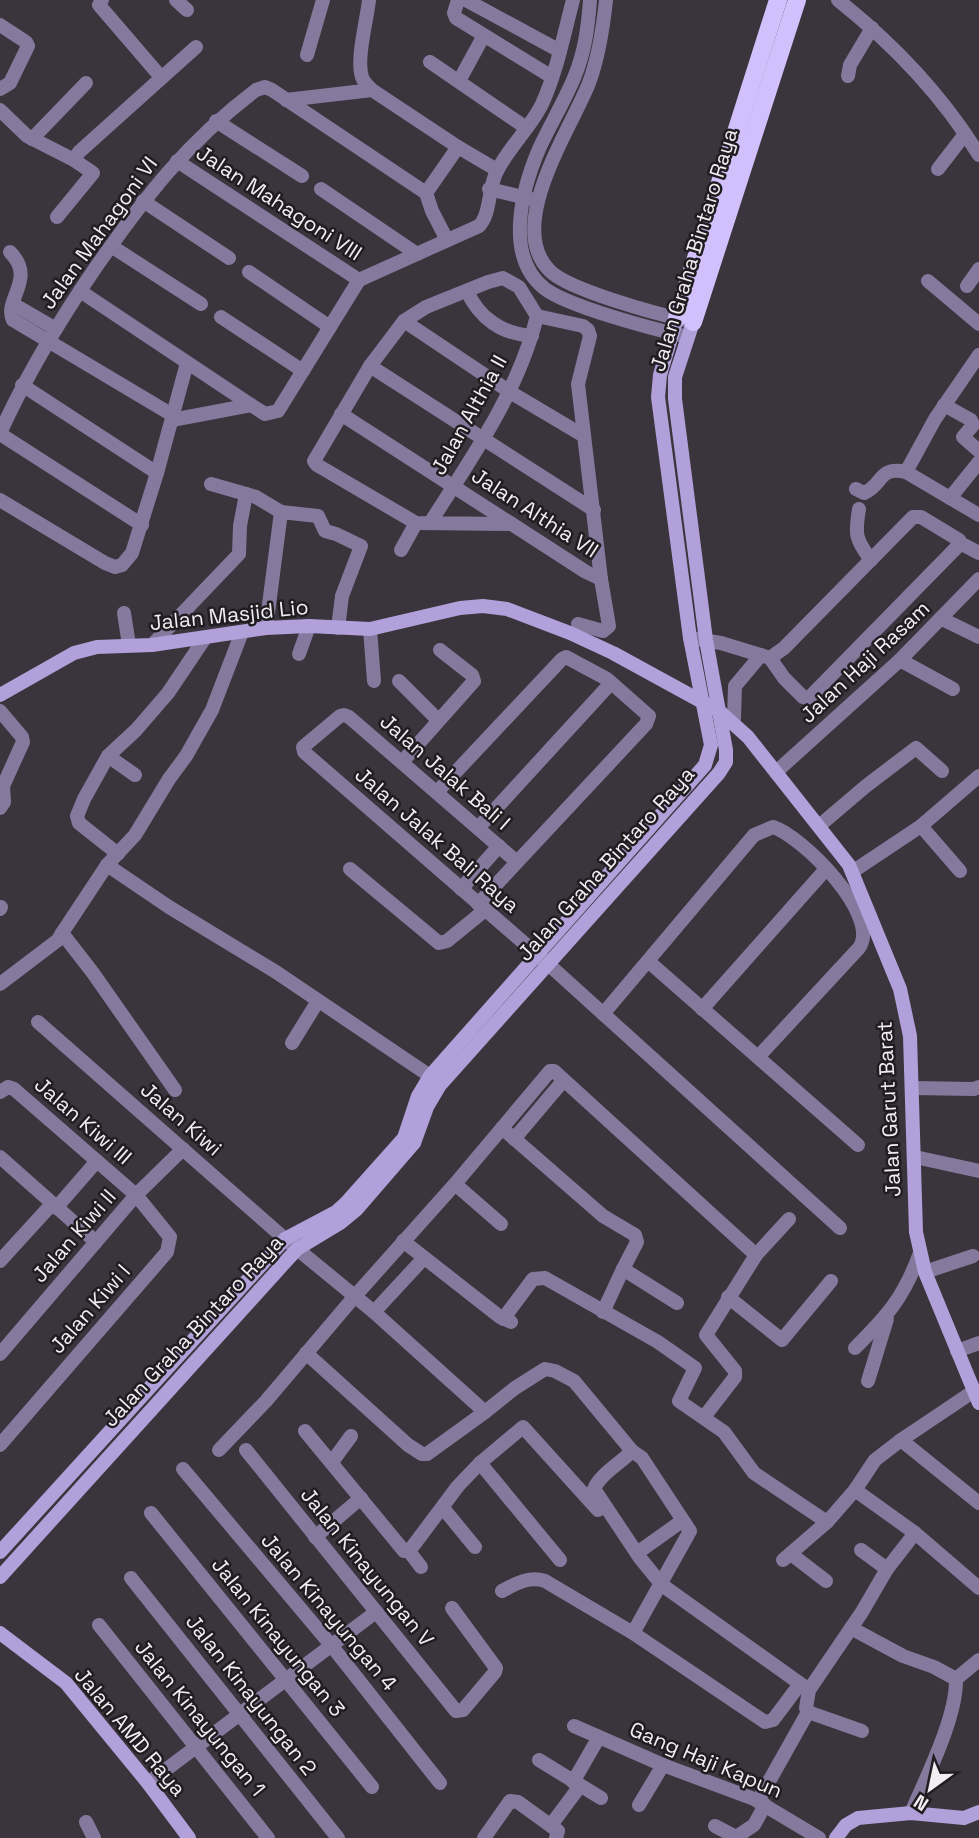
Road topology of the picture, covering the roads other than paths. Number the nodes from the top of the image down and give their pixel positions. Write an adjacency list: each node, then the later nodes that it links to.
1 (102, 0): 19 (street)
2 (323, 0): 17 (street)
3 (369, 0): 25 (street)
4 (458, 0): 14 (street)
5 (466, 0): 16 (street)
6 (573, 0): 16 (street)
7 (590, 0): 42 (street)
8 (606, 0): 44 (street)
9 (778, 0): 67 (main road, Jalan Graha Bintaro Raya)
10 (797, 0): 67 (main road, Jalan Graha Bintaro Raya)
11 (838, 0): 13 (street)
12 (0, 25): 24 (street)
13 (872, 28): 20 (street); 30 (street)
14 (483, 37): 21 (street); 22 (street)
15 (196, 47): 19 (street)
16 (560, 51): 21 (street)
17 (307, 55)
18 (430, 62): 22 (street)
19 (160, 76): 34 (street)
20 (848, 76)
21 (552, 77): 29 (street)
22 (458, 81): 29 (street)
23 (86, 83): 31 (street)
24 (0, 89)
25 (372, 90): 26 (street); 32 (street)
26 (286, 100): 28 (street, Jalan Mahagoni VI); 41 (street)
27 (0, 110): 31 (street)
28 (216, 121): 35 (street, Jalan Mahagoni VI); 38 (street)
29 (525, 127): 37 (street)
30 (965, 134): 33 (street); 36 (street)
31 (32, 139): 34 (street)
32 (458, 147): 37 (street); 41 (street)
33 (979, 155)
34 (75, 160): 45 (street)
35 (177, 161): 43 (street, Jalan Mahagoni VI); 55 (street, Jalan Mahagoni VIII)
36 (938, 169)
37 (497, 170): 39 (street)
38 (302, 176)
39 (489, 189): 42 (street); 46 (street)
40 (321, 190): 49 (street)
41 (426, 193): 46 (street)
42 (523, 198): 44 (street); 54 (street)
43 (143, 201): 47 (street, Jalan Mahagoni VI); 50 (street)
44 (539, 202): 51 (street)
45 (57, 217)
46 (447, 240): 49 (street)
47 (111, 246): 59 (street, Jalan Mahagoni VI); 61 (street)
48 (10, 252): 68 (street)
49 (417, 254): 55 (street)
50 (229, 258)
51 (547, 268): 54 (street); 67 (street)
52 (979, 269): 58 (street)
53 (249, 272): 66 (street)
54 (534, 278): 57 (street); 67 (street)
55 (359, 280): 66 (street)
56 (928, 282): 65 (street)
57 (517, 285): 60 (street); 62 (street)
58 (967, 286)
59 (80, 290): 68 (street, Jalan Mahagoni VI); 71 (street)
60 (467, 291): 64 (street); 69 (street)
61 (201, 304)
62 (537, 316): 69 (street, Jalan Althia II); 78 (street)
63 (221, 317): 73 (street)
64 (404, 321): 72 (street); 75 (street)
65 (979, 324)
66 (330, 327): 73 (street)
67 (683, 328): 118 (main road, Jalan Graha Bintaro Raya); 119 (main road, Jalan Graha Bintaro Raya)
68 (52, 335): 74 (street, Jalan Mahagoni VI); 80 (street)
69 (532, 335): 75 (street, Jalan Althia II)
70 (979, 355): 77 (street)
71 (187, 363): 76 (street); 80 (street)
72 (370, 366): 79 (street); 84 (street)
73 (303, 371): 76 (street)
74 (22, 386): 82 (street, Jalan Mahagoni VI); 88 (street)
75 (510, 392): 81 (street); 84 (street, Jalan Althia II)
76 (251, 405): 80 (street)
77 (944, 405): 85 (street); 87 (street)
78 (582, 412): 81 (street); 83 (street)
79 (341, 414): 90 (street, Jalan Althia VII); 99 (street)
80 (173, 418): 88 (street)
81 (566, 425): 83 (street)
82 (0, 434): 101 (street)
83 (584, 436): 96 (street)
84 (483, 439): 90 (street, Jalan Althia II); 96 (street)
85 (979, 451)
86 (979, 462): 93 (street)
87 (906, 472): 91 (street); 93 (street)
88 (157, 473): 101 (street)
89 (211, 484): 92 (street)
90 (454, 486): 99 (street, Jalan Althia II); 100 (street, Jalan Althia VII)
91 (856, 489)
92 (246, 494): 97 (street); 121 (street)
93 (950, 498): 98 (street)
94 (0, 500): 101 (street)
95 (859, 509): 105 (street)
96 (594, 510): 106 (street)
97 (281, 512): 112 (street); 113 (street)
98 (979, 515)
99 (423, 523): 100 (street); 103 (street, Jalan Althia II)
100 (512, 524): 106 (street, Jalan Althia VII)
101 (142, 525)
102 (960, 543): 104 (street); 105 (street); 124 (street)
103 (401, 550)
104 (979, 553)
105 (871, 560): 124 (street)
106 (601, 579): 110 (street)
107 (979, 579): 109 (street, Jalan Haji Rasam)
108 (124, 613): 120 (street)
109 (942, 619): 116 (street); 125 (street, Jalan Haji Rasam)
110 (578, 624)
111 (309, 626): 112 (main road, Jalan Masjid Lio); 113 (main road, Jalan Masjid Lio); 123 (street)
112 (266, 628): 115 (main road, Jalan Masjid Lio)
113 (338, 628): 114 (main road, Jalan Masjid Lio)
114 (370, 629): 126 (street); 131 (main road, Jalan Masjid Lio)
115 (242, 632): 117 (main road, Jalan Masjid Lio); 149 (street)
116 (979, 637)
117 (205, 638): 121 (main road, Jalan Masjid Lio); 137 (street)
118 (690, 638): 119 (street); 131 (main road, Jalan Graha Bintaro Raya)
119 (706, 640): 124 (street); 133 (main road, Jalan Graha Bintaro Raya)
120 (129, 645): 121 (main road, Jalan Masjid Lio); 130 (main road, Jalan Masjid Lio)
121 (152, 645)
122 (440, 650): 136 (street)
123 (299, 654)
124 (765, 657): 135 (street)
125 (900, 660): 129 (street); 140 (street, Jalan Haji Rasam)
126 (374, 681)
127 (399, 681): 136 (street)
128 (611, 683): 143 (street); 147 (street); 150 (street)
129 (953, 689)
130 (0, 695)
131 (703, 703): 133 (main road, Jalan Garut Barat); 151 (main road, Jalan Graha Bintaro Raya)
132 (0, 711): 144 (street)
133 (719, 712): 140 (main road, Jalan Garut Barat); 151 (main road, Jalan Graha Bintaro Raya)
134 (344, 715): 138 (street, Jalan Jalak Bali I); 156 (street, Jalan Jalak Bali Raya)
135 (734, 718)
136 (438, 720): 138 (street)
137 (108, 756): 141 (street); 149 (street)
138 (403, 761): 143 (street, Jalan Jalak Bali I)
139 (942, 771): 145 (street)
140 (776, 772): 145 (main road, Jalan Garut Barat)
141 (135, 775)
142 (979, 776): 146 (street)
143 (437, 792): 147 (street, Jalan Jalak Bali I)
144 (0, 808)
145 (819, 826): 155 (main road, Jalan Garut Barat)
146 (921, 826): 154 (street); 155 (street)
147 (478, 828): 148 (street, Jalan Jalak Bali I)
148 (499, 846): 150 (street, Jalan Jalak Bali I); 156 (street)
149 (113, 860): 158 (street); 162 (street)
150 (517, 862): 157 (street)
151 (629, 862): 159 (main road, Jalan Graha Bintaro Raya)
152 (350, 869): 157 (street)
153 (826, 869): 160 (street); 163 (street); 167 (street)
154 (960, 871)
155 (852, 872): 171 (main road, Jalan Garut Barat)
156 (461, 889): 157 (street, Jalan Jalak Bali Raya)
157 (482, 907): 159 (street, Jalan Jalak Bali Raya)
158 (62, 933): 161 (street); 172 (street)
159 (541, 958): 164 (street, Jalan Jalak Bali Raya); 168 (main road, Jalan Graha Bintaro Raya); 190 (main road, Jalan Graha Bintaro Raya)
160 (648, 961): 163 (street); 164 (street)
161 (2, 978)
162 (318, 1001): 166 (street); 168 (street)
163 (702, 1009): 167 (street)
164 (603, 1014): 187 (street, Jalan Jalak Bali Raya)
165 (38, 1021): 177 (street, Jalan Kiwi)
166 (292, 1043)
167 (758, 1057): 176 (street)
168 (430, 1076): 190 (main road, Jalan Graha Bintaro Raya)
169 (563, 1081): 174 (street); 175 (street); 192 (street)
170 (979, 1087): 171 (street)
171 (913, 1088): 178 (main road, Jalan Garut Barat)
172 (174, 1090)
173 (0, 1092): 179 (street, Jalan Kiwi III)
174 (502, 1128): 175 (street); 182 (street)
175 (514, 1139): 196 (street)
176 (858, 1145)
177 (183, 1149): 183 (street, Jalan Kiwi II); 190 (street, Jalan Kiwi)
178 (915, 1157): 181 (street); 191 (main road, Jalan Garut Barat)
179 (97, 1161): 183 (street, Jalan Kiwi III); 184 (street)
180 (2, 1163): 184 (street)
181 (979, 1171)
182 (456, 1184): 186 (street); 188 (street)
183 (136, 1195): 189 (street, Jalan Kiwi II); 219 (street, Jalan Kiwi I)
184 (54, 1206): 189 (street); 195 (street)
185 (789, 1219): 192 (street)
186 (501, 1224)
187 (839, 1227)
188 (403, 1241): 194 (street); 199 (street)
189 (96, 1242): 209 (street, Jalan Kiwi II)
190 (291, 1244): 199 (street, Jalan Kiwi); 210 (main road, Jalan Graha Bintaro Raya); 211 (main road, Jalan Graha Bintaro Raya)
191 (919, 1253): 197 (main road, Jalan Garut Barat); 204 (street)
192 (755, 1255): 200 (street)
193 (973, 1256): 197 (street)
194 (424, 1258): 202 (street); 203 (street)
195 (0, 1261)
196 (623, 1269): 201 (street); 203 (street)
197 (925, 1272): 207 (main road, Jalan Garut Barat)
198 (831, 1281): 200 (street)
199 (355, 1296): 202 (street, Jalan Kiwi); 208 (street)
200 (728, 1297): 215 (street)
201 (677, 1303)
202 (374, 1312): 214 (street, Jalan Kiwi)
203 (603, 1312): 215 (street)
204 (889, 1314): 206 (street); 212 (street)
205 (979, 1343): 207 (street)
206 (855, 1348)
207 (957, 1351): 213 (main road, Jalan Garut Barat)
208 (306, 1353): 214 (street); 220 (street)
209 (0, 1354)
210 (172, 1363): 211 (main road); 239 (main road, Jalan Graha Bintaro Raya)
211 (183, 1374): 244 (main road, Jalan Graha Bintaro Raya)
212 (868, 1381)
213 (976, 1396): 218 (street)
214 (485, 1412): 222 (street)
215 (704, 1417): 233 (street)
216 (305, 1431): 223 (street)
217 (351, 1436): 223 (street)
218 (901, 1440): 226 (street); 228 (street)
219 (0, 1445)
220 (219, 1450)
221 (246, 1450): 235 (street, Jalan Kinayungan V)
222 (632, 1451): 232 (street); 240 (street)
223 (331, 1462): 227 (street)
224 (480, 1463): 229 (street); 230 (street); 241 (street)
225 (183, 1469): 256 (street, Jalan Kinayungan 4)
226 (855, 1490): 233 (street); 234 (street)
227 (362, 1498): 235 (street); 237 (street)
228 (979, 1503)
229 (443, 1508): 236 (street); 237 (street)
230 (598, 1510)
231 (151, 1513): 259 (street, Jalan Kinayungan 3)
232 (682, 1521): 240 (street); 247 (street)
233 (827, 1522): 246 (street)
234 (915, 1533): 243 (street); 248 (street)
235 (315, 1536): 251 (street, Jalan Kinayungan V)
236 (475, 1547)
237 (408, 1550): 242 (street)
238 (861, 1550): 243 (street)
239 (0, 1552)
240 (637, 1553): 247 (street)
241 (560, 1560)
242 (421, 1567)
243 (887, 1569): 253 (street)
244 (0, 1577)
245 (131, 1578): 262 (street, Jalan Kinayungan 2)
246 (826, 1581)
247 (662, 1585): 255 (street); 260 (street)
248 (979, 1588)
249 (502, 1591): 255 (street)
250 (452, 1608): 251 (street, Jalan Kinayungan V)
251 (376, 1612): 256 (street)
252 (99, 1625): 266 (street, Jalan Kinayungan 1)
253 (851, 1628): 258 (street); 260 (street)
254 (0, 1633): 269 (main road, Jalan AMD Raya)
255 (633, 1633): 260 (street)
256 (331, 1645): 259 (street); 270 (street, Jalan Kinayungan 4)
257 (979, 1660): 258 (street)
258 (956, 1679): 277 (street)
259 (285, 1680): 262 (street); 272 (street, Jalan Kinayungan 3)
260 (805, 1687): 261 (street)
261 (808, 1712): 264 (street); 274 (street)
262 (241, 1713): 266 (street); 284 (street, Jalan Kinayungan 2)
263 (575, 1726): 265 (street, Gang Haji Kapun)
264 (862, 1731)
265 (599, 1737): 268 (street, Gang Haji Kapun); 271 (street)
266 (196, 1747): 269 (street); 283 (street, Jalan Kinayungan 1)
267 (539, 1760): 271 (street)
268 (663, 1765): 274 (street, Gang Haji Kapun); 275 (street)
269 (148, 1783): 282 (main road, Jalan AMD Raya)
270 (440, 1783)
271 (576, 1784): 273 (street); 280 (street)
272 (372, 1787)
273 (601, 1798)
274 (761, 1803): 279 (street); 286 (street, Gang Haji Kapun)
275 (639, 1805)
276 (979, 1812): 277 (main road)
277 (911, 1813): 287 (main road)
278 (86, 1822): 281 (street)
279 (715, 1826)
280 (553, 1831): 285 (street)
281 (94, 1838)
282 (189, 1838)
283 (268, 1838)
284 (338, 1838)
285 (484, 1838)
286 (819, 1838)
287 (836, 1838)

